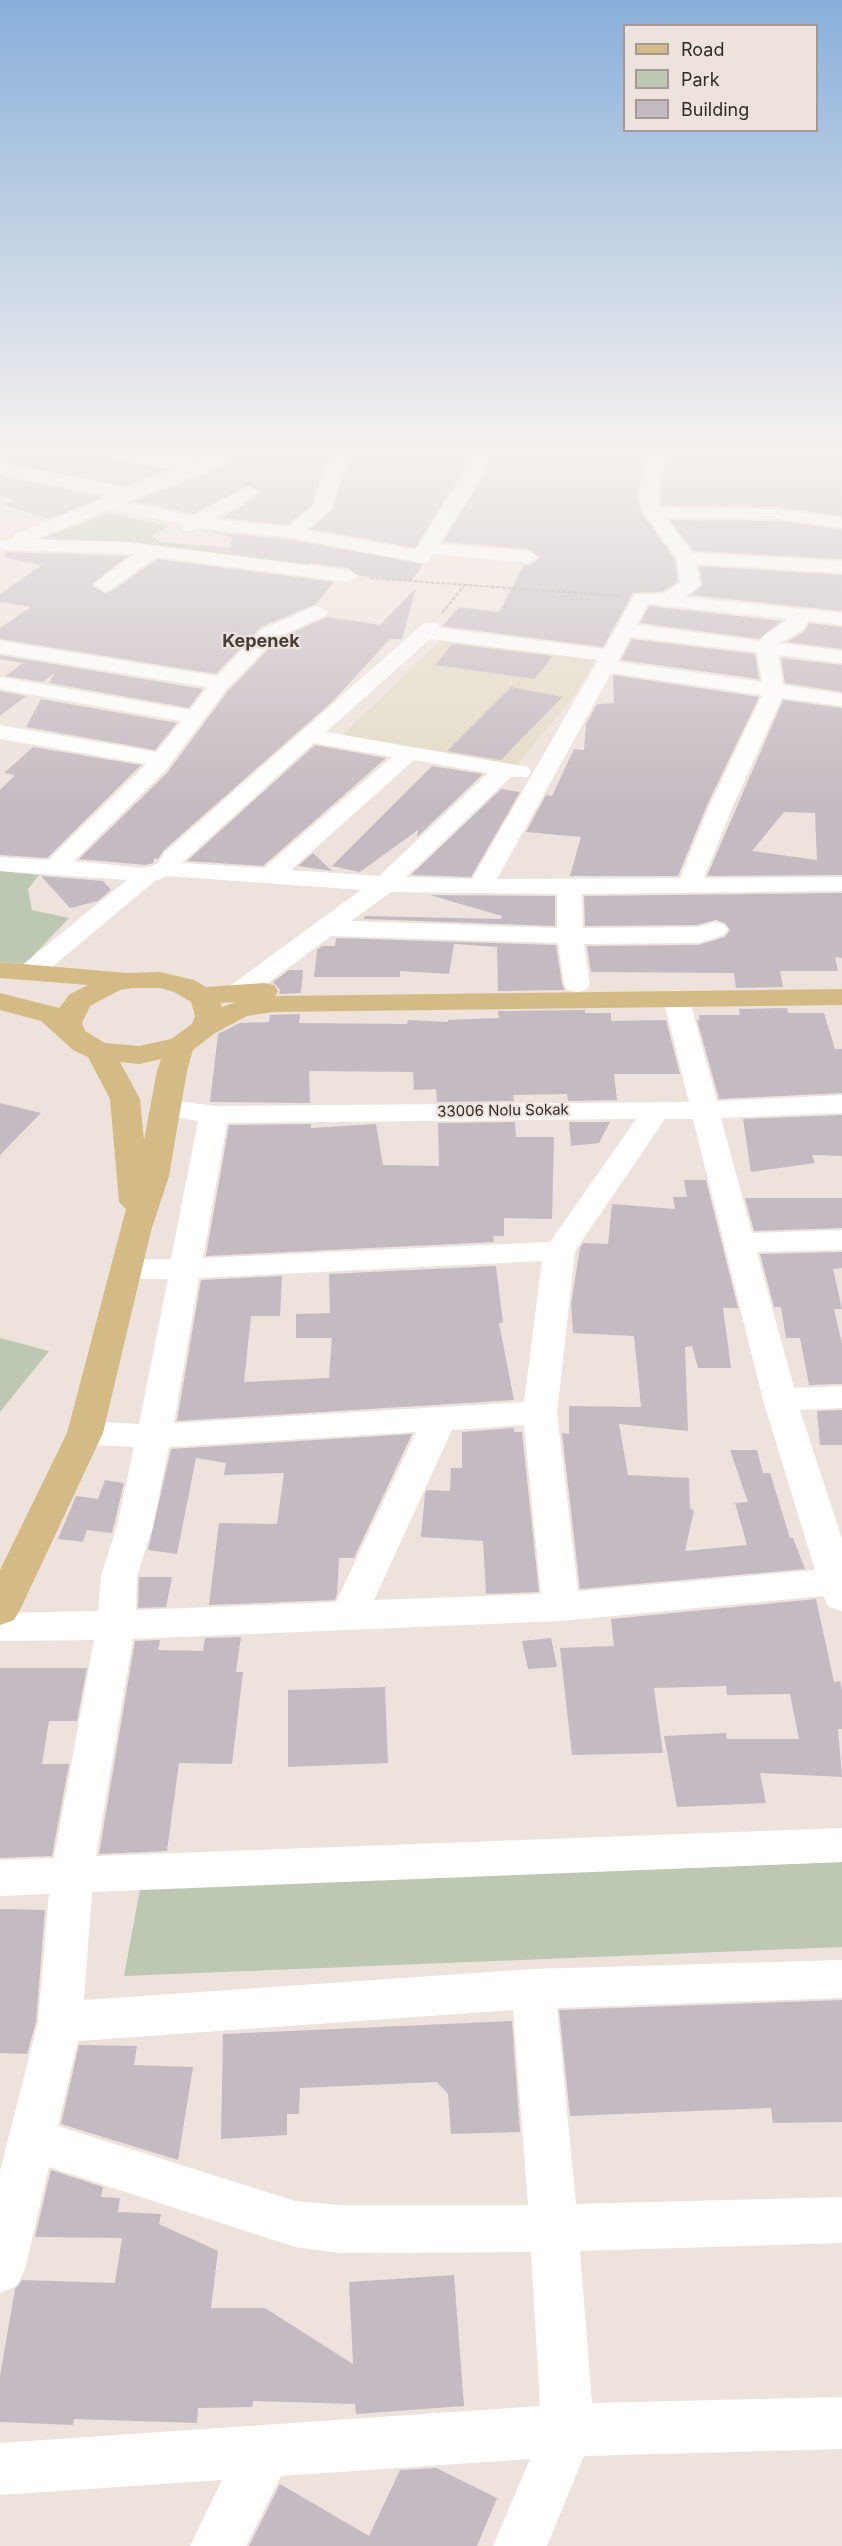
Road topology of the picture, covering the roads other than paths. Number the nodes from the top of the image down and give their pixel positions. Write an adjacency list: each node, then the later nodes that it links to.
1 (130, 567): 5 (street)
2 (276, 567): 4 (street)
3 (687, 567): 6 (street)
4 (348, 576)
5 (104, 585)
6 (667, 600): 8 (street); 10 (street)
7 (318, 612): 16 (street)
8 (801, 613): 9 (street); 12 (street)
9 (842, 619)
10 (626, 630): 12 (street); 14 (street)
11 (0, 647): 16 (street)
12 (766, 647): 13 (street); 17 (street)
13 (842, 657)
14 (608, 661): 17 (street); 21 (street); 25 (street)
15 (0, 683): 19 (street)
16 (221, 683): 19 (street)
17 (774, 691): 18 (street); 32 (street)
18 (842, 700)
19 (195, 717): 23 (street)
20 (0, 732): 23 (street)
21 (311, 735): 22 (street); 28 (street)
22 (409, 753): 24 (street); 29 (street)
23 (162, 760): 27 (street)
24 (505, 770): 25 (street); 30 (street)
25 (546, 774): 34 (street)
26 (0, 864): 27 (street)
27 (55, 867): 28 (street)
28 (156, 872): 29 (street); 39 (street)
29 (270, 876): 30 (street)
30 (385, 884): 34 (street); 35 (street)
31 (842, 884): 32 (street)
32 (689, 885): 33 (street)
33 (569, 886): 34 (street); 37 (street)
34 (480, 888)
35 (328, 928): 37 (street); 43 (street)
36 (715, 930): 37 (street)
37 (570, 936): 42 (street)
38 (0, 969): 39 (main road)
39 (30, 972): 40 (main road)
40 (134, 980): 44 (main road); 49 (main road)
41 (842, 981): 42 (main road)
42 (577, 984): 43 (main road)
43 (240, 992): 44 (main road)
44 (201, 996): 48 (main road)
45 (842, 997): 46 (main road)
46 (676, 998): 48 (main road); 55 (street)
47 (0, 1001): 49 (main road)
48 (205, 1027): 50 (main road)
49 (72, 1034): 51 (main road)
50 (180, 1046): 51 (main road); 53 (main road)
51 (99, 1051): 57 (main road)
52 (842, 1104): 55 (street, 33006 Nolu Sokak)
53 (165, 1108): 56 (street, 33006 Nolu Sokak); 57 (main road)
54 (658, 1109): 55 (street, 33006 Nolu Sokak); 56 (street, 33006 Nolu Sokak); 60 (street)
55 (706, 1110): 59 (street)
56 (214, 1115): 62 (street)
57 (135, 1231): 61 (main road)
58 (842, 1240): 59 (street)
59 (741, 1243): 64 (street)
60 (559, 1251): 62 (street); 65 (street)
61 (126, 1269): 62 (street); 67 (main road)
62 (183, 1269): 68 (street)
63 (842, 1396): 64 (street)
64 (780, 1400): 69 (street)
65 (540, 1413): 66 (street); 70 (street)
66 (440, 1420): 68 (street); 72 (street)
67 (85, 1433): 68 (street); 71 (main road)
68 (154, 1436): 73 (street)
69 (840, 1586): 70 (street)
70 (561, 1607): 72 (street)
71 (0, 1610)
72 (349, 1615): 73 (street)
73 (116, 1625): 74 (street); 76 (street)
74 (0, 1627)
75 (842, 1845): 76 (street)
76 (72, 1875): 77 (street); 80 (street)
77 (0, 1878)
78 (842, 1979): 79 (street)
79 (533, 1989): 80 (street); 83 (street)
80 (60, 2022): 81 (street)
81 (31, 2139): 83 (street); 84 (street)
82 (842, 2220): 83 (street)
83 (554, 2228): 86 (street)
84 (0, 2269)
85 (842, 2422): 86 (street)
86 (568, 2430): 87 (street); 90 (street)
87 (266, 2450): 88 (street); 89 (street)
88 (0, 2469)
89 (217, 2546)
90 (520, 2546)

